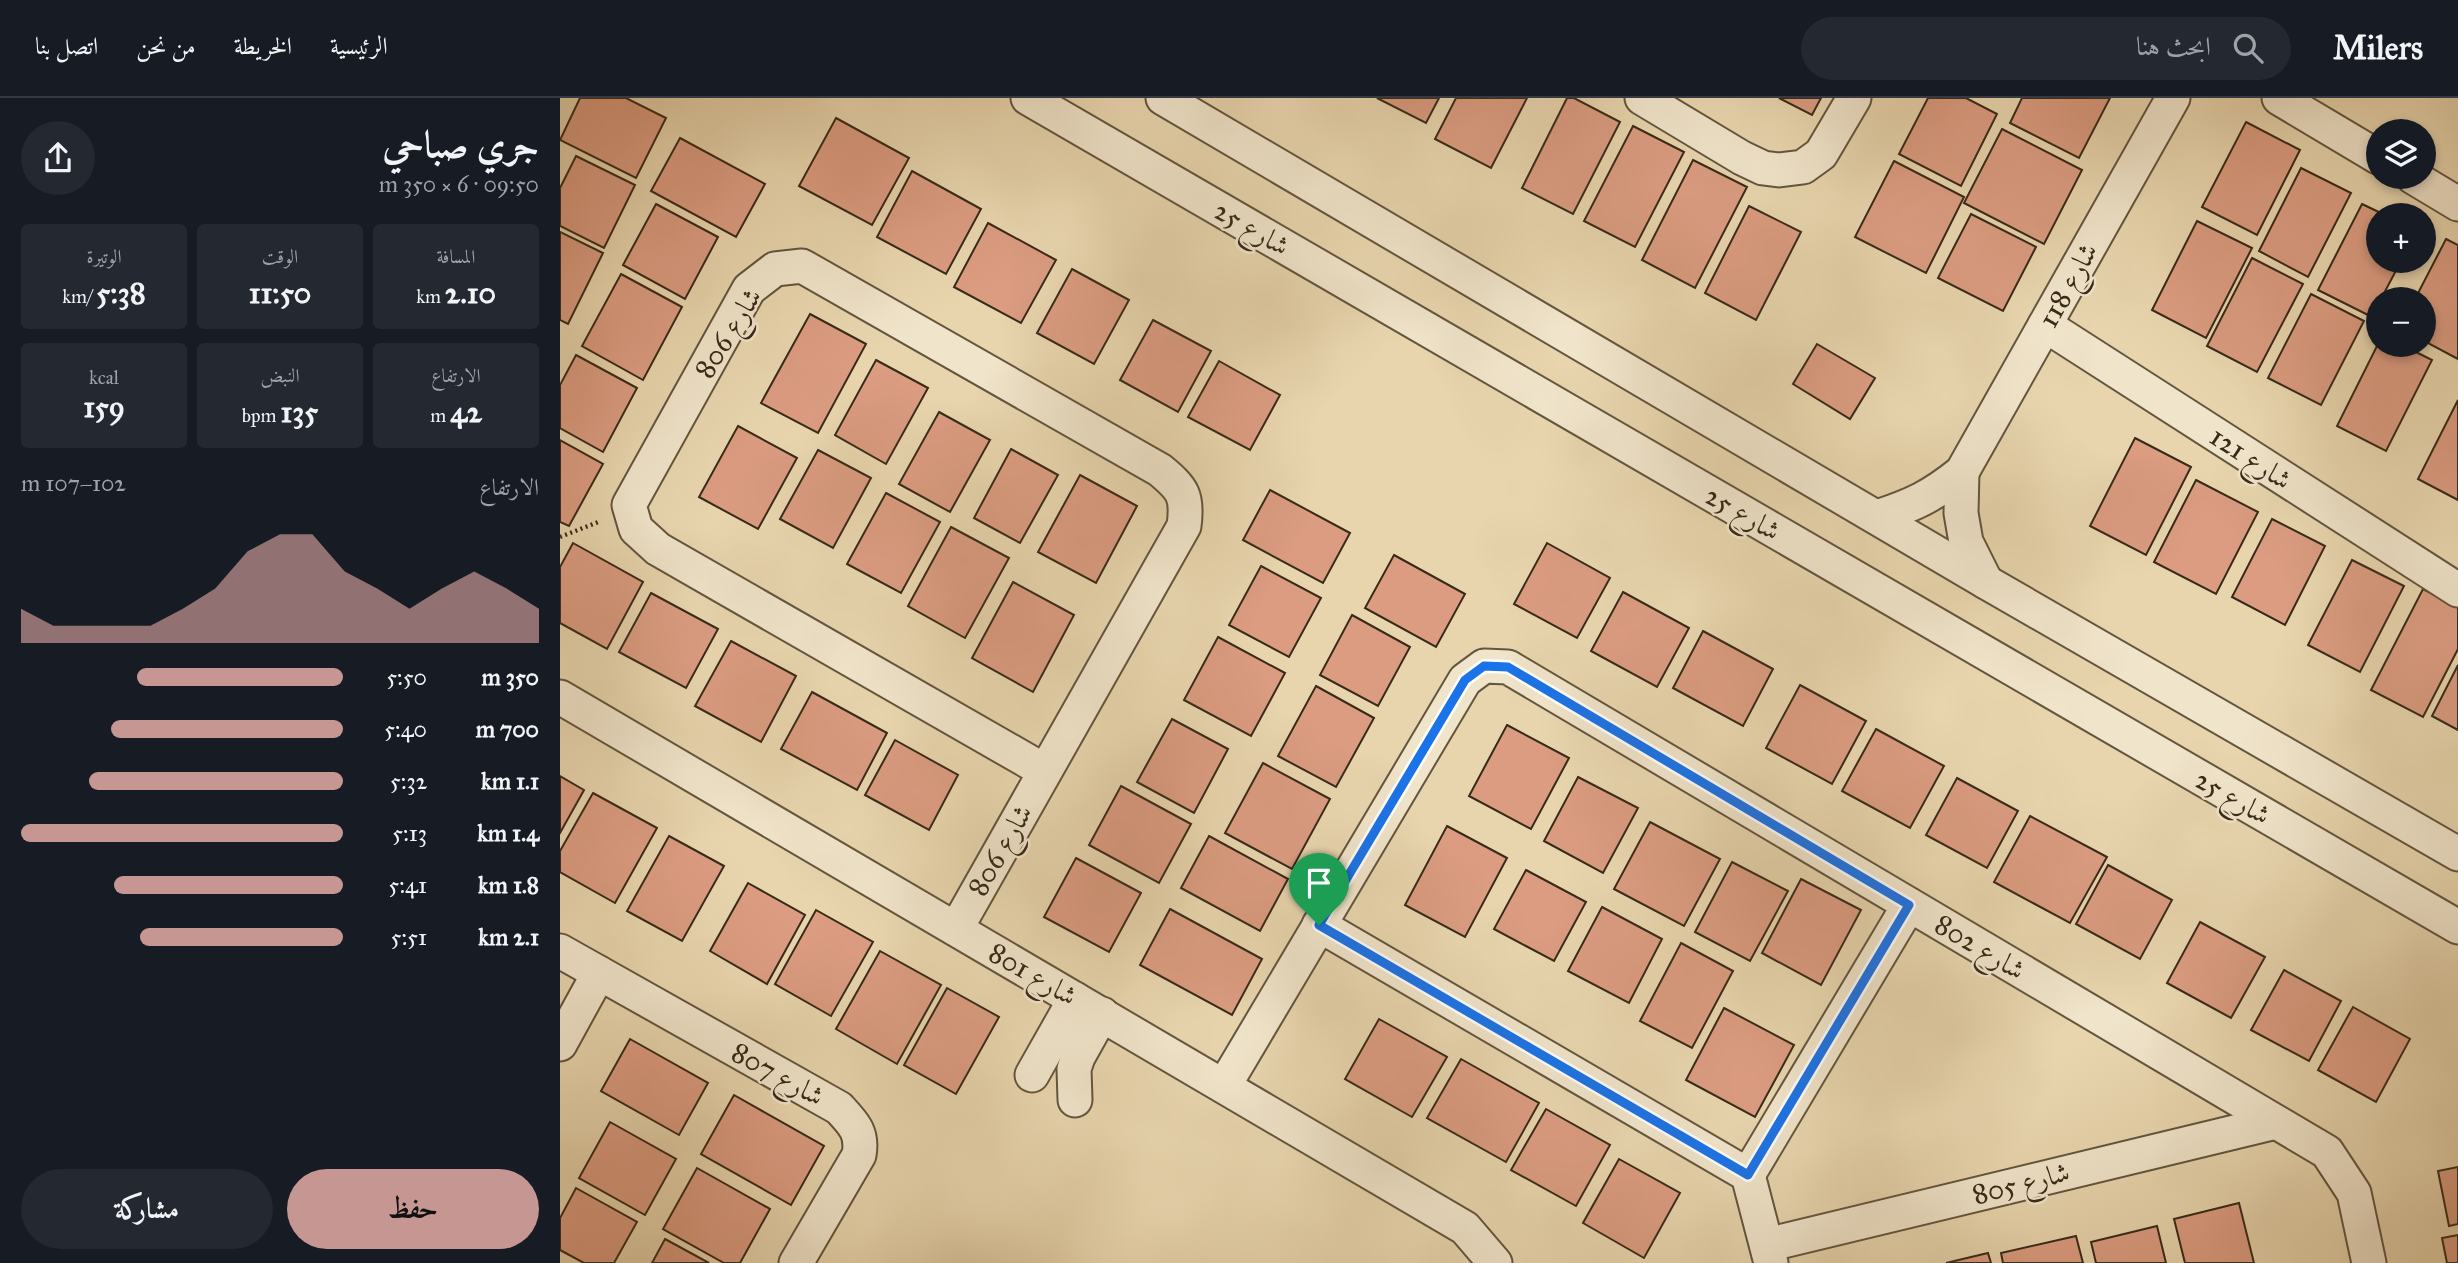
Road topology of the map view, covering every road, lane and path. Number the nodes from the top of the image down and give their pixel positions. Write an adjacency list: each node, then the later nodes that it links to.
1 (1028, 98): 22 (street, شارع 25)
2 (1642, 98): 3 (street)
3 (1854, 98)
4 (2173, 98): 10 (street, شارع 118)
5 (2279, 98): 7 (street)
6 (1168, 99): 13 (street)
7 (2366, 150)
8 (2433, 189): 9 (street)
9 (2458, 204)
10 (2045, 326): 11 (street, شارع 118); 16 (street, شارع 121)
11 (1962, 472): 13 (street, شارع 118); 15 (street, شارع 118)
12 (629, 505): 14 (path); 18 (street, شارع 806); 18 (street, شارع 806)
13 (1877, 517): 15 (street)
14 (560, 537)
15 (1986, 582): 19 (street)
16 (2458, 590)
17 (560, 697): 23 (street, شارع 801)
18 (1045, 771): 23 (street, شارع 806)
19 (2458, 855)
20 (1909, 905): 21 (street, شارع 802); 31 (street, شارع 802); 32 (street)
21 (1319, 925): 29 (street, شارع 802); 32 (street)
22 (2458, 927)
23 (956, 929): 26 (street, شارع 801)
24 (560, 951): 25 (street, شارع 807)
25 (600, 973): 27 (street); 34 (street, شارع 807)
26 (1089, 1007): 28 (street); 29 (street, شارع 801); 30 (street)
27 (560, 1044)
28 (1032, 1075)
29 (1224, 1086): 35 (street, شارع 801)
30 (1075, 1100)
31 (2276, 1122): 33 (street, شارع 805); 36 (street, شارع 802)
32 (1748, 1175): 33 (street)
33 (1769, 1254)
34 (796, 1263)
35 (1495, 1263)
36 (2369, 1263)

